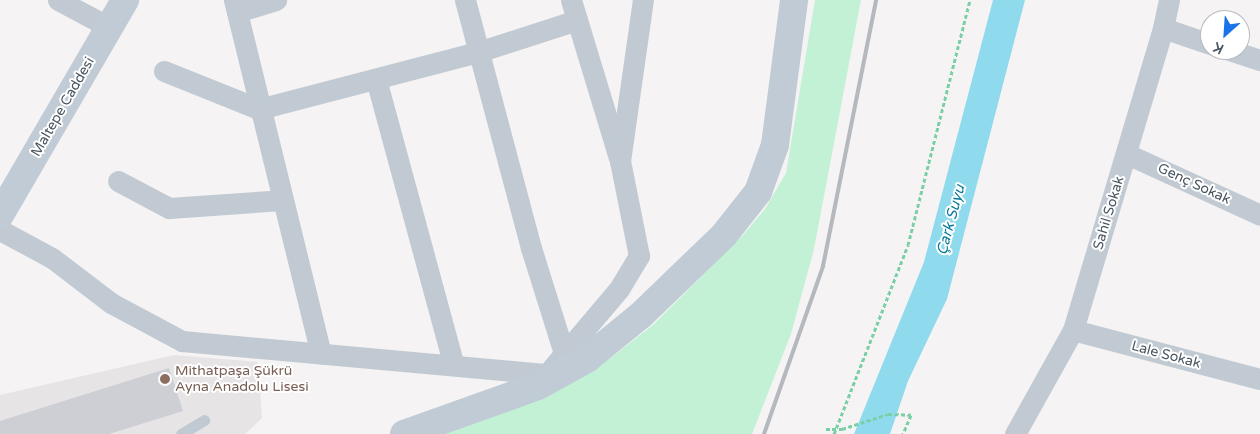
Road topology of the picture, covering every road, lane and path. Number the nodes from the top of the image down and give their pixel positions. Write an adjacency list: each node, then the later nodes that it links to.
1 (58, 0): 11 (street)
2 (125, 0): 11 (street, Maltepe Caddesi)
3 (276, 0): 9 (street)
4 (465, 0): 14 (street)
5 (643, 0): 19 (street)
6 (794, 0): 30 (street)
7 (970, 0): 33 (path)
8 (1169, 0): 12 (street, Sahil Sokak)
9 (236, 6): 17 (street)
10 (574, 10): 14 (street); 19 (street)
11 (109, 27): 22 (street, Maltepe Caddesi)
12 (1163, 28): 13 (street); 18 (street, Sahil Sokak)
13 (1200, 41)
14 (478, 52): 16 (street); 27 (street)
15 (164, 71): 17 (street)
16 (376, 79): 17 (street); 28 (street)
17 (259, 109): 21 (street)
18 (1127, 154): 23 (street, Genç Sokak); 25 (street, Sahil Sokak)
19 (620, 161): 27 (street)
20 (118, 182): 21 (street)
21 (282, 200): 26 (street)
22 (0, 214)
23 (1260, 215)
24 (0, 230): 26 (street)
25 (1072, 330): 29 (street, Lale Sokak); 38 (street, Sahil Sokak)
26 (322, 353): 28 (street)
27 (564, 353): 30 (street)
28 (453, 363): 30 (street)
29 (1260, 379)
30 (543, 380): 35 (street)
31 (204, 420): 34 (lane)
32 (826, 429): 33 (path)
33 (835, 429): 36 (path); 37 (path)
34 (181, 434)
35 (404, 434)
36 (834, 434)
37 (903, 434)
38 (1015, 434)

